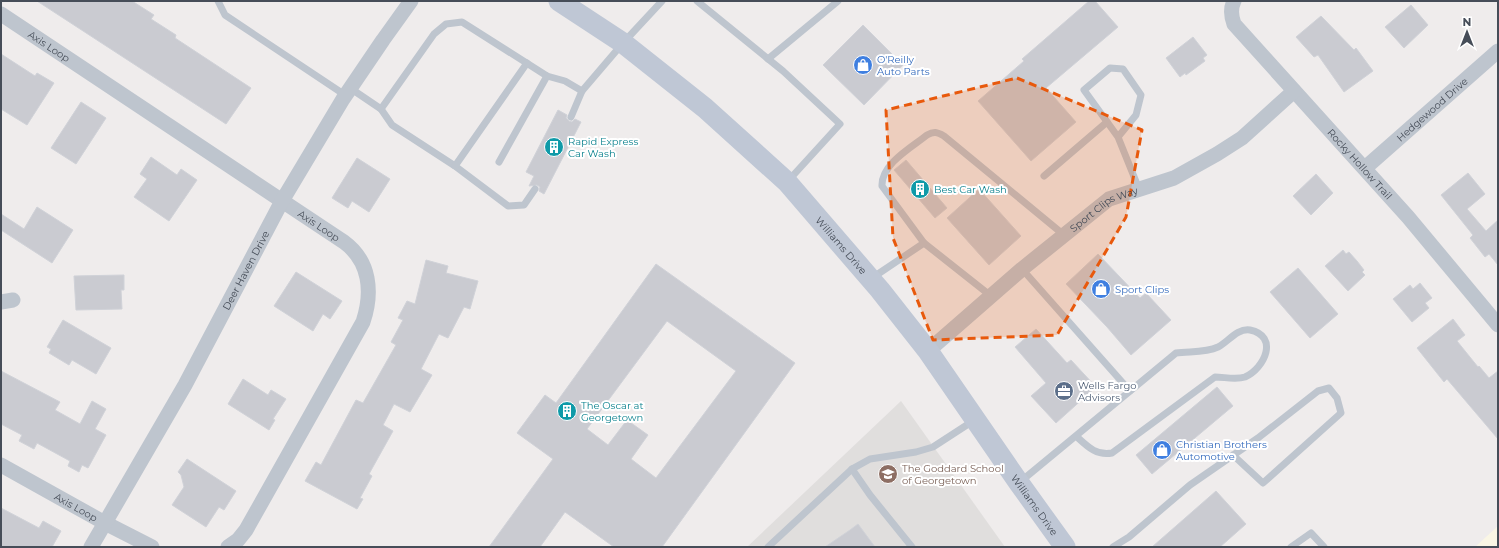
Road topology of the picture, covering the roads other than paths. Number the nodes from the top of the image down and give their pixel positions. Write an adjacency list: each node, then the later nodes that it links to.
1 (218, 1): 14 (lane)
2 (411, 1): 14 (street, Deer Haven Drive)
3 (559, 1): 9 (main road, Williams Drive)
4 (662, 1): 9 (lane)
5 (697, 1): 11 (lane)
6 (838, 1): 11 (lane)
7 (1234, 1): 16 (street, Rocky Hollow Trail)
8 (1, 14): 28 (street, Axis Loop)
9 (623, 43): 15 (lane); 25 (main road, Williams Drive)
10 (1498, 51): 23 (street, Hedgewood Drive)
11 (768, 59): 25 (lane)
12 (527, 63): 13 (lane); 17 (lane); 22 (lane)
13 (547, 76): 15 (lane); 21 (lane)
14 (348, 91): 17 (lane); 28 (street, Deer Haven Drive)
15 (582, 91): 18 (lane)
16 (1294, 91): 23 (street, Rocky Hollow Trail); 27 (street, Sport Clips Way)
17 (381, 109): 22 (lane)
18 (571, 117)
19 (1107, 122): 20 (lane); 20 (lane); 24 (lane)
20 (1118, 138): 27 (lane)
21 (499, 162)
22 (455, 166): 26 (lane)
23 (1365, 168): 34 (street, Rocky Hollow Trail)
24 (1044, 176)
25 (786, 182): 32 (main road, Williams Drive)
26 (535, 189)
27 (1139, 189): 29 (street, Sport Clips Way)
28 (282, 201): 43 (street, Deer Haven Drive); 46 (street, Axis Loop)
29 (1064, 236): 30 (lane); 31 (street, Sport Clips Way)
30 (924, 243): 32 (lane); 33 (lane)
31 (1022, 269): 33 (street, Sport Clips Way); 36 (lane)
32 (870, 279): 35 (main road, Williams Drive)
33 (991, 296): 35 (street, Sport Clips Way)
34 (1498, 326)
35 (928, 351): 37 (main road, Williams Drive)
36 (1130, 391): 38 (lane); 38 (lane)
37 (975, 420): 41 (lane); 42 (main road, Williams Drive)
38 (1076, 436): 42 (lane)
39 (1233, 455): 39 (lane); 50 (lane)
40 (1, 465): 43 (street, Axis Loop)
41 (852, 469): 47 (lane); 48 (lane)
42 (1018, 483): 49 (main road, Williams Drive)
43 (105, 523): 44 (street, Deer Haven Drive); 45 (street, Axis Loop)
44 (91, 547)
45 (152, 547)
46 (228, 547)
47 (768, 547)
48 (912, 547)
49 (1064, 547)
50 (1113, 547)
51 (1291, 547): 52 (lane)
52 (1324, 547)

